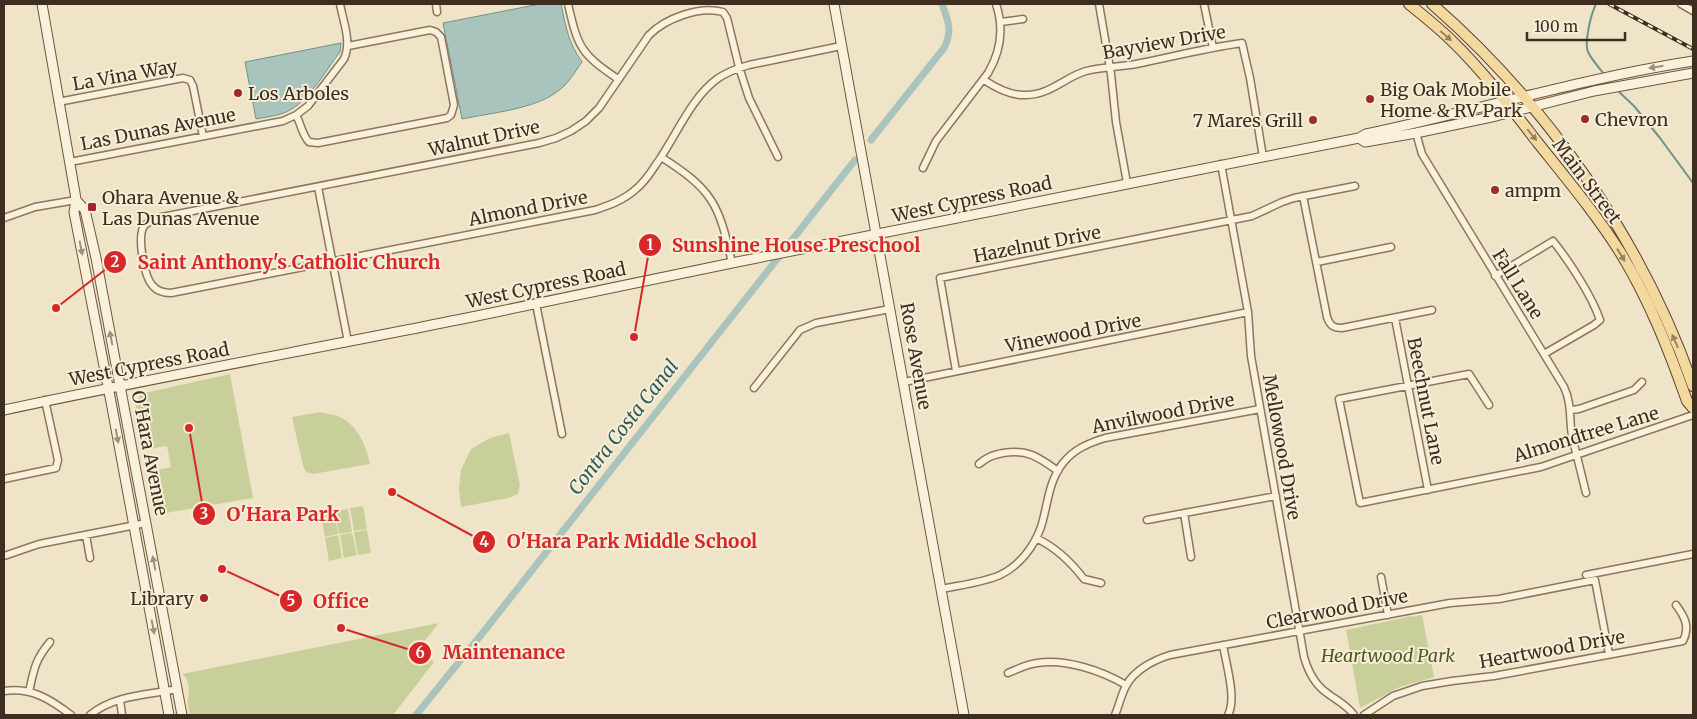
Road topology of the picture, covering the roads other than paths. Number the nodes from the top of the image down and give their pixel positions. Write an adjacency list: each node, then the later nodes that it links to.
1 (42, 4): 26 (street, O'Hara Avenue)
2 (340, 4): 16 (street)
3 (436, 4): 13 (street)
4 (568, 4): 23 (street)
5 (834, 4): 17 (street, Rose Avenue)
6 (996, 4): 15 (street)
7 (1099, 4): 20 (street)
8 (1204, 4): 18 (street)
9 (1409, 4): 27 (main road, Main Street, one-way to 27)
10 (1432, 4): 25 (main road, Main Street)
11 (1681, 4): 12 (street)
12 (1693, 11)
13 (437, 12)
14 (1023, 19): 15 (street)
15 (1001, 22): 24 (street)
16 (348, 46): 30 (street, Las Dunas Avenue); 30 (street)
17 (841, 46): 21 (street, Almond Drive); 47 (street, Rose Avenue)
18 (1213, 48): 20 (street, Bayview Drive); 36 (street, Bayview Drive)
19 (1693, 61): 25 (street, West Cypress Road, one-way to 25)
20 (1110, 67): 24 (street, Bayview Drive); 40 (street)
21 (739, 68): 23 (street, Walnut Drive); 34 (street, Almond Drive); 35 (street, Walnut Drive)
22 (1693, 73): 28 (street, West Cypress Road)
23 (618, 79): 42 (street, Walnut Drive)
24 (984, 80): 39 (street)
25 (1523, 98): 27 (street, West Cypress Road); 28 (main road, Main Street)
26 (58, 102): 32 (street, La Vina Way); 37 (street, O'Hara Avenue)
27 (1506, 102): 29 (main road, Main Street); 33 (street, West Cypress Road)
28 (1531, 107): 29 (street, West Cypress Road); 66 (main road, Main Street, one-way to 28)
29 (1513, 111): 31 (street, West Cypress Road); 71 (main road, Main Street, one-way to 71)
30 (296, 115): 32 (street, Las Dunas Avenue)
31 (1416, 133): 33 (street, West Cypress Road); 52 (street, Fall Lane)
32 (203, 136): 37 (street, Las Dunas Avenue)
33 (1359, 138): 36 (street, West Cypress Road)
34 (661, 157): 49 (street, Almond Drive); 51 (street)
35 (778, 157)
36 (1264, 157): 38 (street, West Cypress Road)
37 (70, 162): 44 (street, O'Hara Avenue)
38 (1221, 164): 40 (street, West Cypress Road); 46 (street, Mellowood Drive)
39 (923, 168)
40 (1127, 183): 47 (street, West Cypress Road)
41 (1355, 186): 43 (street)
42 (318, 187): 49 (street); 53 (street, Walnut Drive)
43 (1303, 196): 46 (street); 50 (street)
44 (76, 200): 45 (street); 64 (street, O'Hara Avenue, one-way to 44); 67 (street, O'Hara Avenue, one-way to 67)
45 (4, 216)
46 (1231, 220): 57 (street, Mellowood Drive); 61 (street, Hazelnut Drive)
47 (876, 235): 51 (street, West Cypress Road); 55 (street, Rose Avenue)
48 (1390, 247): 50 (street)
49 (332, 261): 53 (street, Almond Drive); 59 (street)
50 (1317, 262): 58 (street)
51 (732, 263): 54 (street, West Cypress Road)
52 (1496, 276): 60 (street, Fall Lane); 60 (street)
53 (158, 291)
54 (536, 304): 59 (street, West Cypress Road); 76 (street)
55 (890, 309): 62 (street, Rose Avenue); 68 (street)
56 (1432, 310): 58 (street)
57 (1248, 312): 61 (street, Vinewood Drive); 72 (street, Mellowood Drive)
58 (1395, 318): 65 (street, Beechnut Lane)
59 (348, 342): 64 (street, West Cypress Road)
60 (1544, 354): 74 (street, Fall Lane)
61 (956, 371): 62 (street, Vinewood Drive)
62 (904, 382): 99 (street, Rose Avenue)
63 (1642, 382): 74 (street)
64 (120, 386): 67 (street, West Cypress Road); 86 (street, O'Hara Avenue)
65 (1408, 386): 70 (street); 81 (street, Beechnut Lane); 81 (street, Almondtree Lane)
66 (1693, 386)
67 (108, 388): 69 (street, West Cypress Road); 87 (street, O'Hara Avenue, one-way to 87)
68 (754, 388)
69 (45, 400): 73 (street, West Cypress Road); 80 (street)
70 (1489, 405)
71 (1693, 408)
72 (1260, 409): 79 (street, Anvilwood Drive); 83 (street, Mellowood Drive)
73 (4, 410)
74 (1571, 410): 77 (street, Fall Lane)
75 (1693, 415): 77 (street, Almondtree Lane)
76 (562, 434)
77 (1578, 455): 81 (street, Almondtree Lane); 82 (street, Fall Lane)
78 (978, 464): 79 (street)
79 (1058, 471): 90 (street, Anvilwood Drive)
80 (4, 479)
81 (1428, 490)
82 (1586, 493)
83 (1276, 496): 84 (street); 102 (street, Mellowood Drive)
84 (1184, 513): 85 (street); 94 (street)
85 (1146, 520)
86 (146, 523): 87 (street); 89 (street, O'Hara Avenue)
87 (133, 525): 88 (street); 91 (street, O'Hara Avenue)
88 (86, 535): 93 (street); 95 (street)
89 (149, 538): 91 (street); 108 (street, O'Hara Avenue, one-way to 89)
90 (1036, 538): 98 (street); 99 (street, Anvilwood Drive)
91 (137, 545): 111 (street, O'Hara Avenue, one-way to 111)
92 (1693, 554): 96 (street)
93 (4, 556)
94 (1191, 557)
95 (90, 558)
96 (1586, 575)
97 (1381, 577): 101 (street)
98 (1101, 583)
99 (941, 588): 118 (street, Rose Avenue)
100 (1676, 605): 105 (street, Heartwood Drive)
101 (1388, 615): 102 (street, Clearwood Drive); 105 (street, Clearwood Drive)
102 (1300, 631): 104 (street, Clearwood Drive); 121 (street, Mellowood Drive)
103 (50, 642): 110 (street)
104 (1223, 646): 107 (street, Clearwood Drive); 120 (street)
105 (1609, 654): 122 (street, Heartwood Drive)
106 (1008, 673): 107 (street)
107 (1126, 685): 119 (street, Clearwood Drive)
108 (178, 689): 111 (street); 117 (street, O'Hara Avenue)
109 (4, 691): 110 (street)
110 (28, 692): 113 (street)
111 (165, 692): 112 (street); 116 (street, O'Hara Avenue)
112 (120, 700): 114 (street); 115 (street)
113 (71, 715)
114 (90, 715)
115 (122, 715)
116 (170, 715)
117 (182, 715)
118 (964, 715)
119 (1115, 715)
120 (1228, 715)
121 (1354, 715)
122 (1364, 715)

